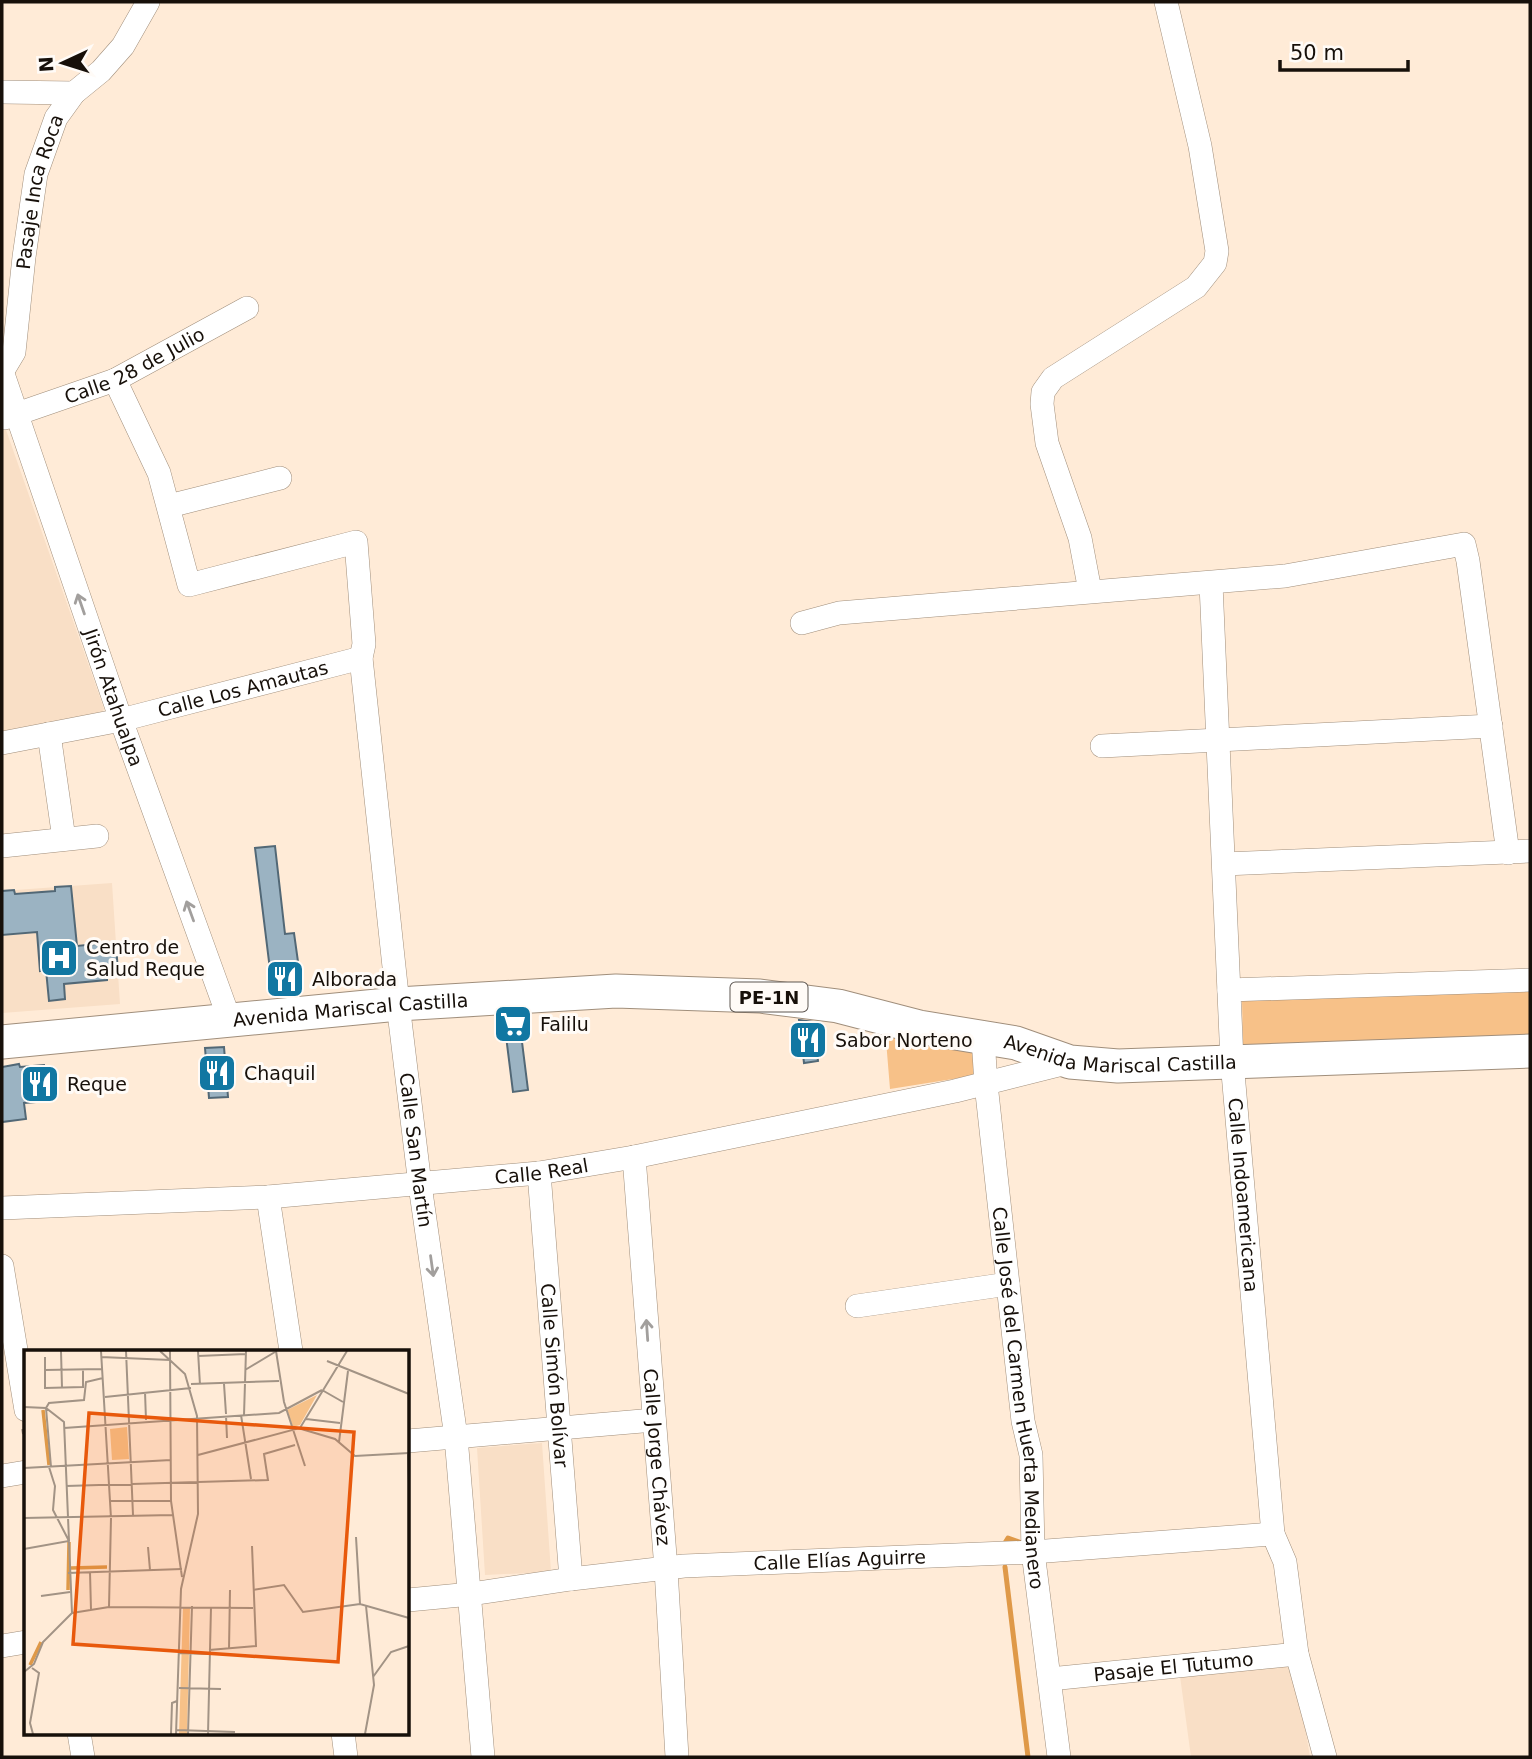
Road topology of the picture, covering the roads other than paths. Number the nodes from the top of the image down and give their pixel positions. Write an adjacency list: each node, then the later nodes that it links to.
1 (148, 2): 4 (street, Pasaje Inca Roca)
2 (1166, 2): 12 (street)
3 (2, 92): 4 (street)
4 (74, 93): 6 (street, Pasaje Inca Roca)
5 (247, 309): 7 (street, Calle 28 de Julio)
6 (2, 372): 8 (street, Jirón Atahualpa)
7 (115, 380): 8 (street, Calle 28 de Julio); 10 (street)
8 (9, 416): 15 (street, Jirón Atahualpa, one-way to 8)
9 (280, 478): 10 (street)
10 (169, 506): 14 (street, Calle San Martín)
11 (1211, 584): 12 (street); 16 (street); 18 (street, Calle Indoamericana)
12 (1090, 591): 13 (street)
13 (802, 623)
14 (361, 659): 15 (street, Calle Los Amautas); 28 (street, Calle San Martín)
15 (121, 720): 17 (street, Calle Los Amautas); 29 (street, Jirón Atahualpa, one-way to 15)
16 (1491, 726): 18 (street); 24 (street)
17 (49, 734): 19 (street, Calle Los Amautas); 22 (street)
18 (1218, 738): 20 (street); 25 (street, Calle Indoamericana)
19 (2, 743)
20 (1102, 746)
21 (97, 836): 22 (street)
22 (64, 839): 23 (street)
23 (2, 846)
24 (1519, 852): 25 (street)
25 (1224, 864): 27 (street, Calle Indoamericana)
26 (1530, 980): 27 (street)
27 (1229, 990): 33 (street, Calle Indoamericana)
28 (398, 1004): 29 (highway, Avenida Mariscal Castilla / PE-1N); 30 (highway, Avenida Mariscal Castilla / PE-1N); 38 (street, Calle San Martín)
29 (230, 1021): 31 (highway, Avenida Mariscal Castilla / PE-1N)
30 (983, 1038): 34 (highway, Avenida Mariscal Castilla / PE-1N); 35 (street, Calle José del Carmen Huerta Medianero)
31 (2, 1042)
32 (1530, 1051): 33 (highway, Avenida Mariscal Castilla / PE-1N)
33 (1232, 1061): 34 (highway, Avenida Mariscal Castilla / PE-1N); 53 (street, Calle Indoamericana)
34 (1070, 1062): 35 (street, Calle Real)
35 (986, 1084): 36 (street, Calle Real); 42 (street, Calle José del Carmen Huerta Medianero)
36 (634, 1157): 37 (street, Calle Real); 47 (street, Calle Jorge Chávez, one-way to 36)
37 (539, 1173): 38 (street, Calle Real); 48 (street, Calle Simón Bolívar)
38 (420, 1185): 39 (street, Calle Real); 49 (street, Calle San Martín, one-way to 49)
39 (268, 1198): 40 (street, Calle Real); 44 (street)
40 (2, 1208)
41 (2, 1266): 45 (street)
42 (1008, 1284): 43 (street); 54 (street, Calle José del Carmen Huerta Medianero)
43 (857, 1306)
44 (291, 1350)
45 (11, 1378): 46 (street)
46 (24, 1406)
47 (654, 1420): 48 (street); 55 (street, Calle Jorge Chávez)
48 (558, 1429): 49 (street); 56 (street, Calle Simón Bolívar)
49 (456, 1437): 50 (street); 57 (street, Calle San Martín)
50 (410, 1441)
51 (24, 1472): 52 (street)
52 (2, 1476)
53 (1273, 1534): 54 (street, Calle Elías Aguirre); 61 (street, Calle Indoamericana)
54 (1033, 1552): 55 (street, Calle Elías Aguirre); 62 (street, Calle José del Carmen Huerta Medianero)
55 (666, 1569): 56 (street, Calle Elías Aguirre); 68 (street, Calle Jorge Chávez)
56 (571, 1579): 57 (street, Calle Elías Aguirre)
57 (471, 1594): 58 (street, Calle Elías Aguirre); 67 (street, Calle San Martín)
58 (410, 1600)
59 (24, 1643): 60 (street)
60 (2, 1646)
61 (1297, 1654): 62 (street, Pasaje El Tutumo); 70 (street, Calle Indoamericana)
62 (1050, 1679): 69 (street, Calle José del Carmen Huerta Medianero)
63 (79, 1734): 65 (street)
64 (343, 1734): 66 (street)
65 (82, 1757)
66 (346, 1757)
67 (483, 1757)
68 (677, 1757)
69 (1059, 1757)
70 (1325, 1757)

